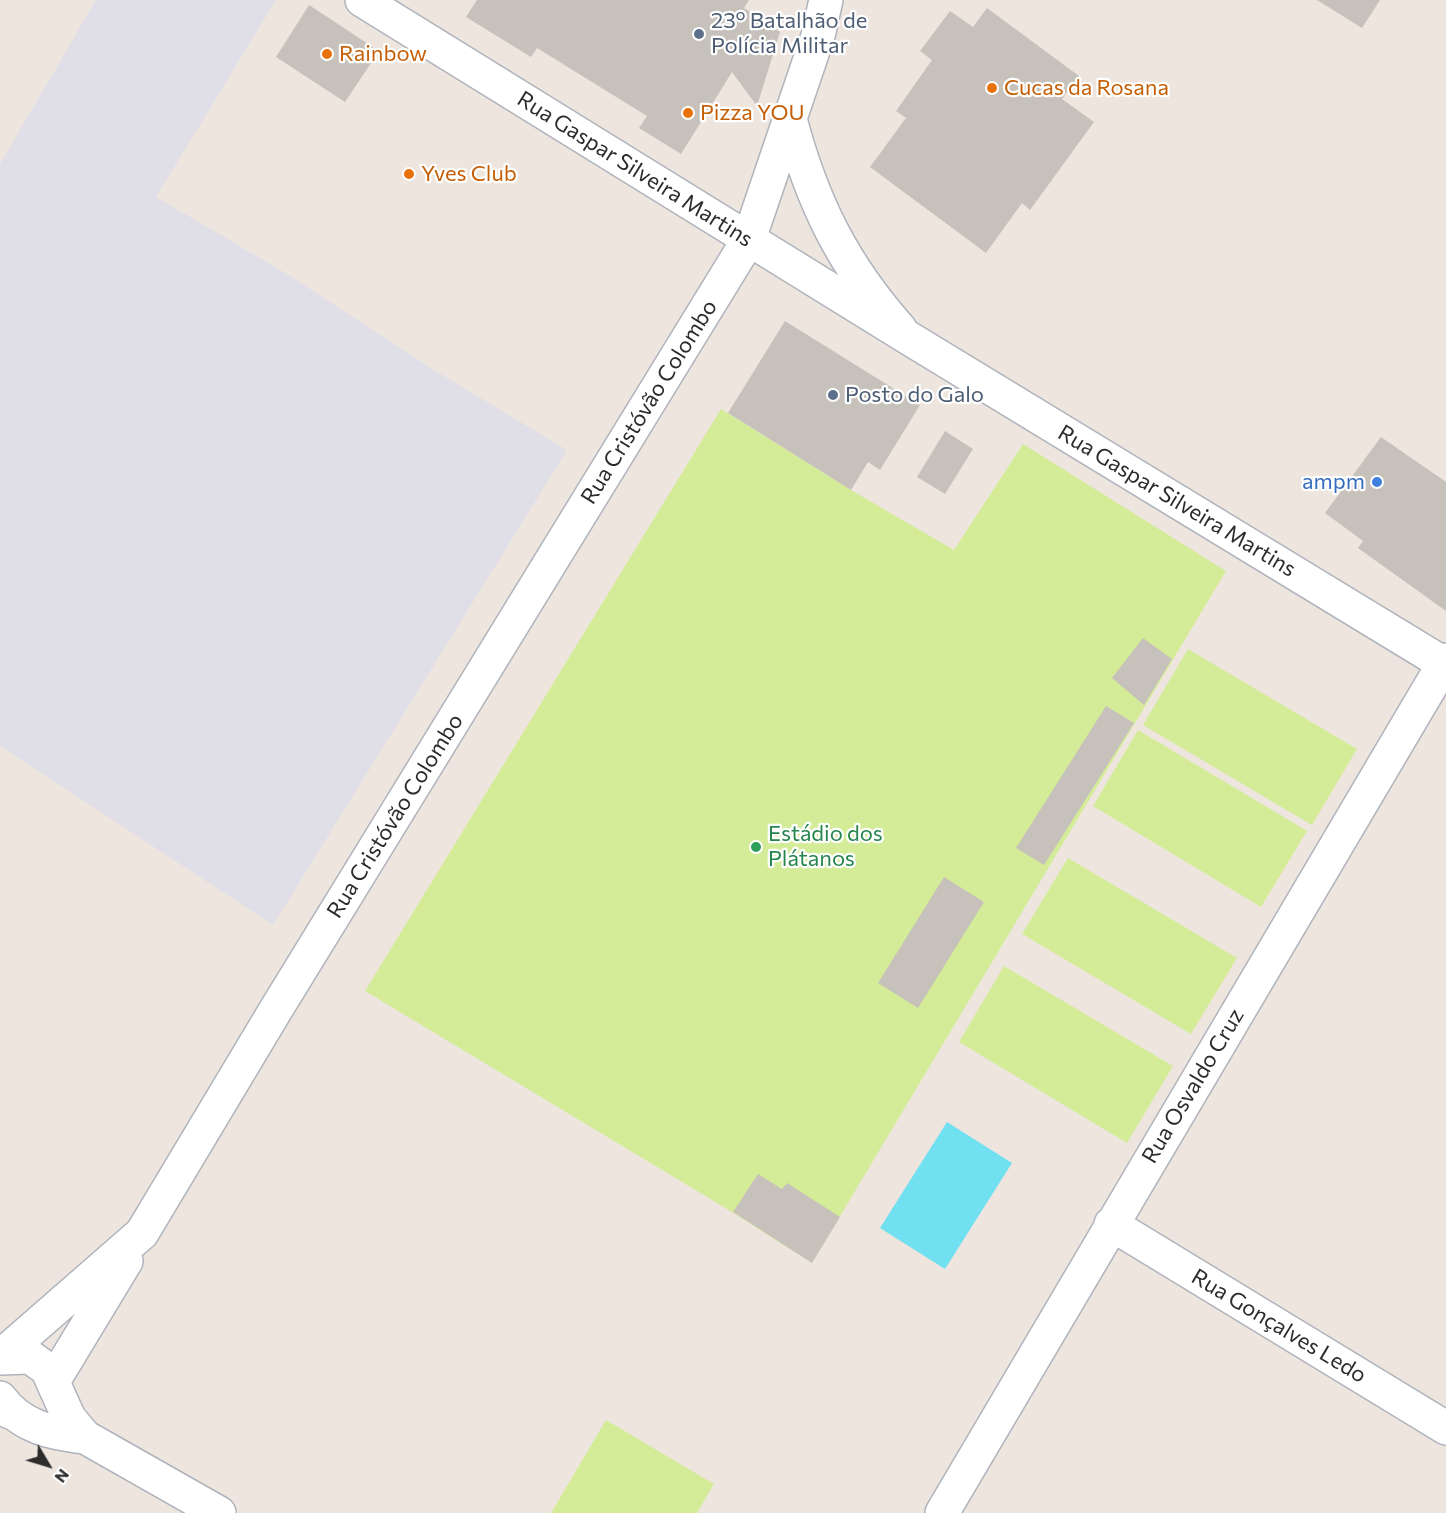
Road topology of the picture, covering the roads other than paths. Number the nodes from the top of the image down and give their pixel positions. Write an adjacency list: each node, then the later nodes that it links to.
1 (362, 0): 4 (street, Rua Gaspar Silveira Martins)
2 (826, 0): 3 (street, Rua Cristóvão Colombo)
3 (790, 119): 4 (street, Rua Cristóvão Colombo); 5 (street, Rua Gaspar Silveira Martins)
4 (749, 239): 5 (street, Rua Gaspar Silveira Martins); 8 (street, Rua Cristóvão Colombo)
5 (907, 337): 6 (street, Rua Gaspar Silveira Martins)
6 (1445, 663): 7 (street, Rua Osvaldo Cruz)
7 (1112, 1224): 12 (street, Rua Gonçalves Ledo); 15 (street, Rua Osvaldo Cruz)
8 (142, 1233): 9 (street, Rua Cristóvão Colombo); 10 (street)
9 (0, 1357): 10 (street, Rua Cristóvão Colombo)
10 (54, 1380): 13 (street, Rua Cristóvão Colombo)
11 (3, 1406): 13 (street)
12 (1446, 1428)
13 (85, 1437): 14 (street)
14 (219, 1513)
15 (942, 1513)

